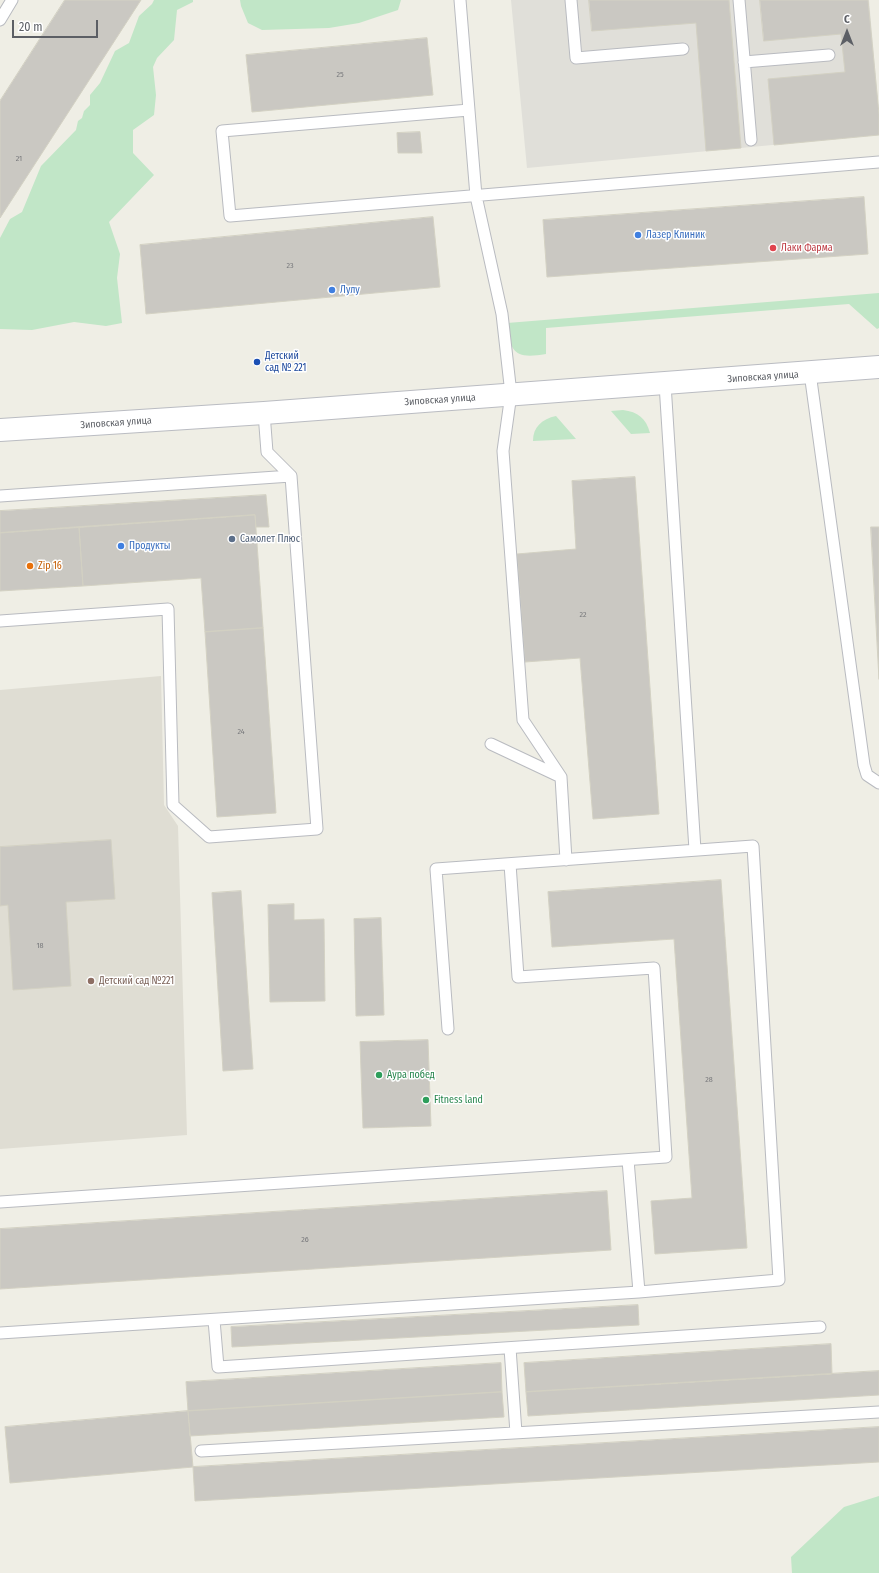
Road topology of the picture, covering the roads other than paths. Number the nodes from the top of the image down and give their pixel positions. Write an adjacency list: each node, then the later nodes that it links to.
1 (12, 0): 5 (lane)
2 (460, 0): 9 (lane)
3 (571, 0): 6 (lane)
4 (739, 0): 8 (lane)
5 (0, 20)
6 (683, 49)
7 (829, 55): 8 (lane)
8 (744, 62): 10 (lane)
9 (469, 110): 12 (lane); 12 (lane)
10 (751, 140)
11 (879, 162): 12 (lane)
12 (476, 196): 16 (lane)
13 (879, 368): 14 (street, Зиповская улица)
14 (810, 373): 15 (street, Зиповская улица); 24 (lane)
15 (665, 384): 16 (street, Зиповская улица); 25 (lane)
16 (511, 394): 17 (street, Зиповская улица); 23 (lane)
17 (264, 413): 18 (street, Зиповская улица); 19 (lane)
18 (0, 430)
19 (291, 476): 20 (lane); 21 (lane)
20 (0, 496)
21 (0, 621)
22 (491, 744): 23 (lane)
23 (561, 777): 26 (lane)
24 (879, 783)
25 (695, 850): 26 (lane); 31 (lane)
26 (566, 860): 27 (lane)
27 (510, 864): 28 (lane); 29 (lane)
28 (448, 1029)
29 (628, 1160): 30 (lane); 31 (lane)
30 (0, 1202)
31 (639, 1292): 32 (lane)
32 (214, 1320): 34 (lane); 35 (lane)
33 (820, 1327): 35 (lane)
34 (0, 1333)
35 (510, 1348): 37 (lane)
36 (879, 1412): 37 (lane)
37 (516, 1433): 38 (lane)
38 (201, 1451)

